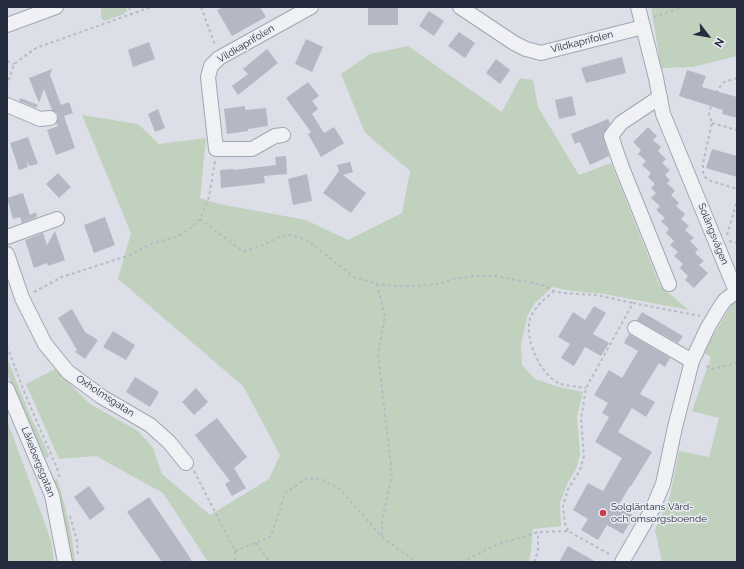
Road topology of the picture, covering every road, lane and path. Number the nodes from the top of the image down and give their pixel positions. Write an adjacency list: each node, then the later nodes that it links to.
1 (56, 7): 10 (street)
2 (129, 7): 8 (path)
3 (151, 7): 8 (path)
4 (201, 7): 11 (path)
5 (311, 7): 11 (street, Vildkaprifolen)
6 (460, 7): 9 (street, Vildkaprifolen)
7 (684, 7): 9 (path)
8 (131, 14): 13 (path)
9 (641, 18): 16 (street, Solängsvägen)
10 (7, 24)
11 (219, 58): 22 (street, Vildkaprifolen)
12 (7, 61): 13 (path)
13 (14, 64): 15 (path)
14 (737, 78): 19 (path)
15 (7, 86)
16 (660, 97): 31 (street); 33 (street, Solängsvägen)
17 (7, 105): 18 (street)
18 (50, 118)
19 (712, 123): 20 (path); 23 (path)
20 (737, 130)
21 (282, 135): 22 (street)
22 (216, 149): 26 (path)
23 (737, 189)
24 (737, 201): 28 (path)
25 (57, 219): 27 (street)
26 (200, 219): 30 (path); 34 (path)
27 (7, 237)
28 (737, 243)
29 (7, 254): 34 (street, Oxholmsgatan)
30 (377, 284): 32 (path); 46 (path)
31 (669, 284)
32 (554, 291): 35 (path); 41 (path)
33 (736, 291): 36 (street, Solängsvägen)
34 (22, 298): 43 (street, Oxholmsgatan)
35 (633, 303): 36 (path); 41 (path)
36 (713, 318): 38 (street, Solängsvägen)
37 (635, 328): 38 (street)
38 (692, 361): 55 (street, Solängsvägen)
39 (737, 363): 40 (path)
40 (706, 366)
41 (586, 388): 44 (path)
42 (7, 389): 49 (street, Låkebergsgatan)
43 (186, 463): 48 (path)
44 (568, 531): 45 (path); 55 (path)
45 (538, 532): 53 (path); 54 (path)
46 (382, 536): 47 (path); 52 (path)
47 (256, 543): 48 (path); 51 (path)
48 (235, 551): 50 (path)
49 (65, 562)
50 (235, 562)
51 (270, 562)
52 (416, 562)
53 (462, 562)
54 (534, 562)
55 (622, 562)

